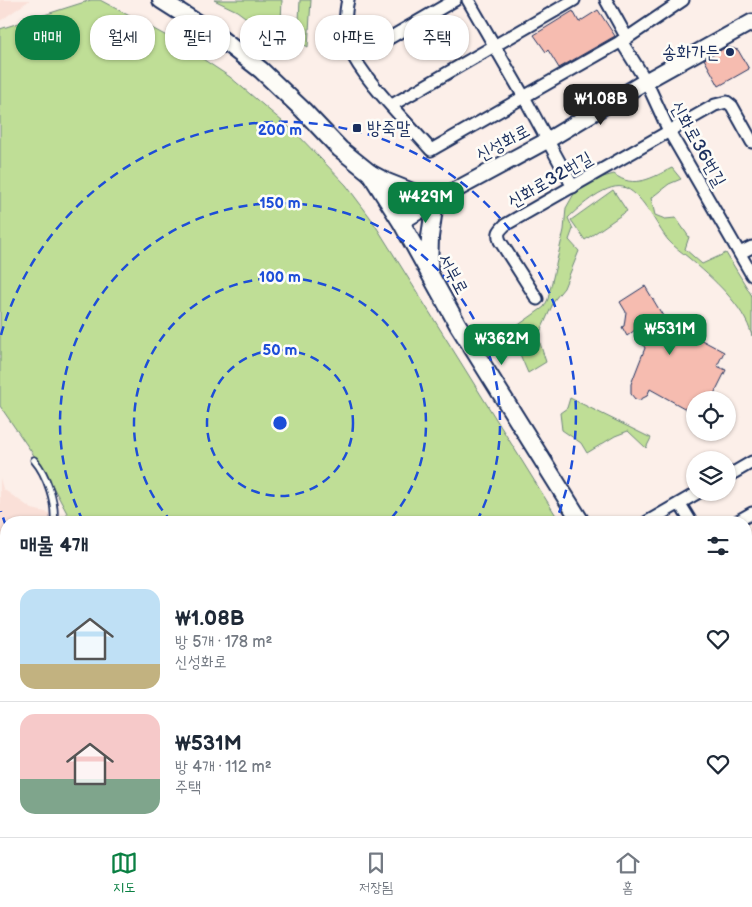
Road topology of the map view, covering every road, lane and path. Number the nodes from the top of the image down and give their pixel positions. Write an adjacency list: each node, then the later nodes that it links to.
1 (161, 0): 20 (main road, 서부로)
2 (348, 0): 8 (street)
3 (455, 0): 10 (street)
4 (468, 0): 12 (street)
5 (574, 0): 12 (street)
6 (606, 0): 11 (street, 신화로36번길)
7 (683, 0): 11 (street)
8 (347, 15)
9 (752, 22): 14 (street, 신성화로)
10 (394, 35)
11 (624, 39): 14 (street, 신화로36번길); 15 (street)
12 (495, 46): 15 (street); 16 (street)
13 (356, 60): 16 (street)
14 (646, 81): 17 (street, 신화로36번길); 18 (street, 신성화로)
15 (524, 97): 16 (street); 18 (street)
16 (392, 105)
17 (669, 131): 19 (street, 신화로32번길); 21 (street, 신화로32번길); 25 (street, 신화로36번길)
18 (548, 140): 21 (street); 22 (street, 신성화로)
19 (752, 142)
20 (370, 173): 22 (main road); 23 (main road, 서부로)
21 (573, 186): 28 (street, 신화로32번길)
22 (435, 201): 23 (street, 신성화로); 26 (main road)
23 (401, 222): 26 (main road, 서부로)
24 (752, 246): 25 (street)
25 (740, 254): 27 (street, 신화로36번길)
26 (429, 270): 35 (main road, 서부로)
27 (752, 275)
28 (537, 299)
29 (34, 460): 34 (lane)
30 (752, 462): 31 (street)
31 (736, 471)
32 (686, 500): 33 (street)
33 (680, 504): 36 (street); 37 (street)
34 (55, 516)
35 (577, 516)
36 (658, 516)
37 (687, 516)
38 (0, 706): 39 (lane)
39 (0, 732)

